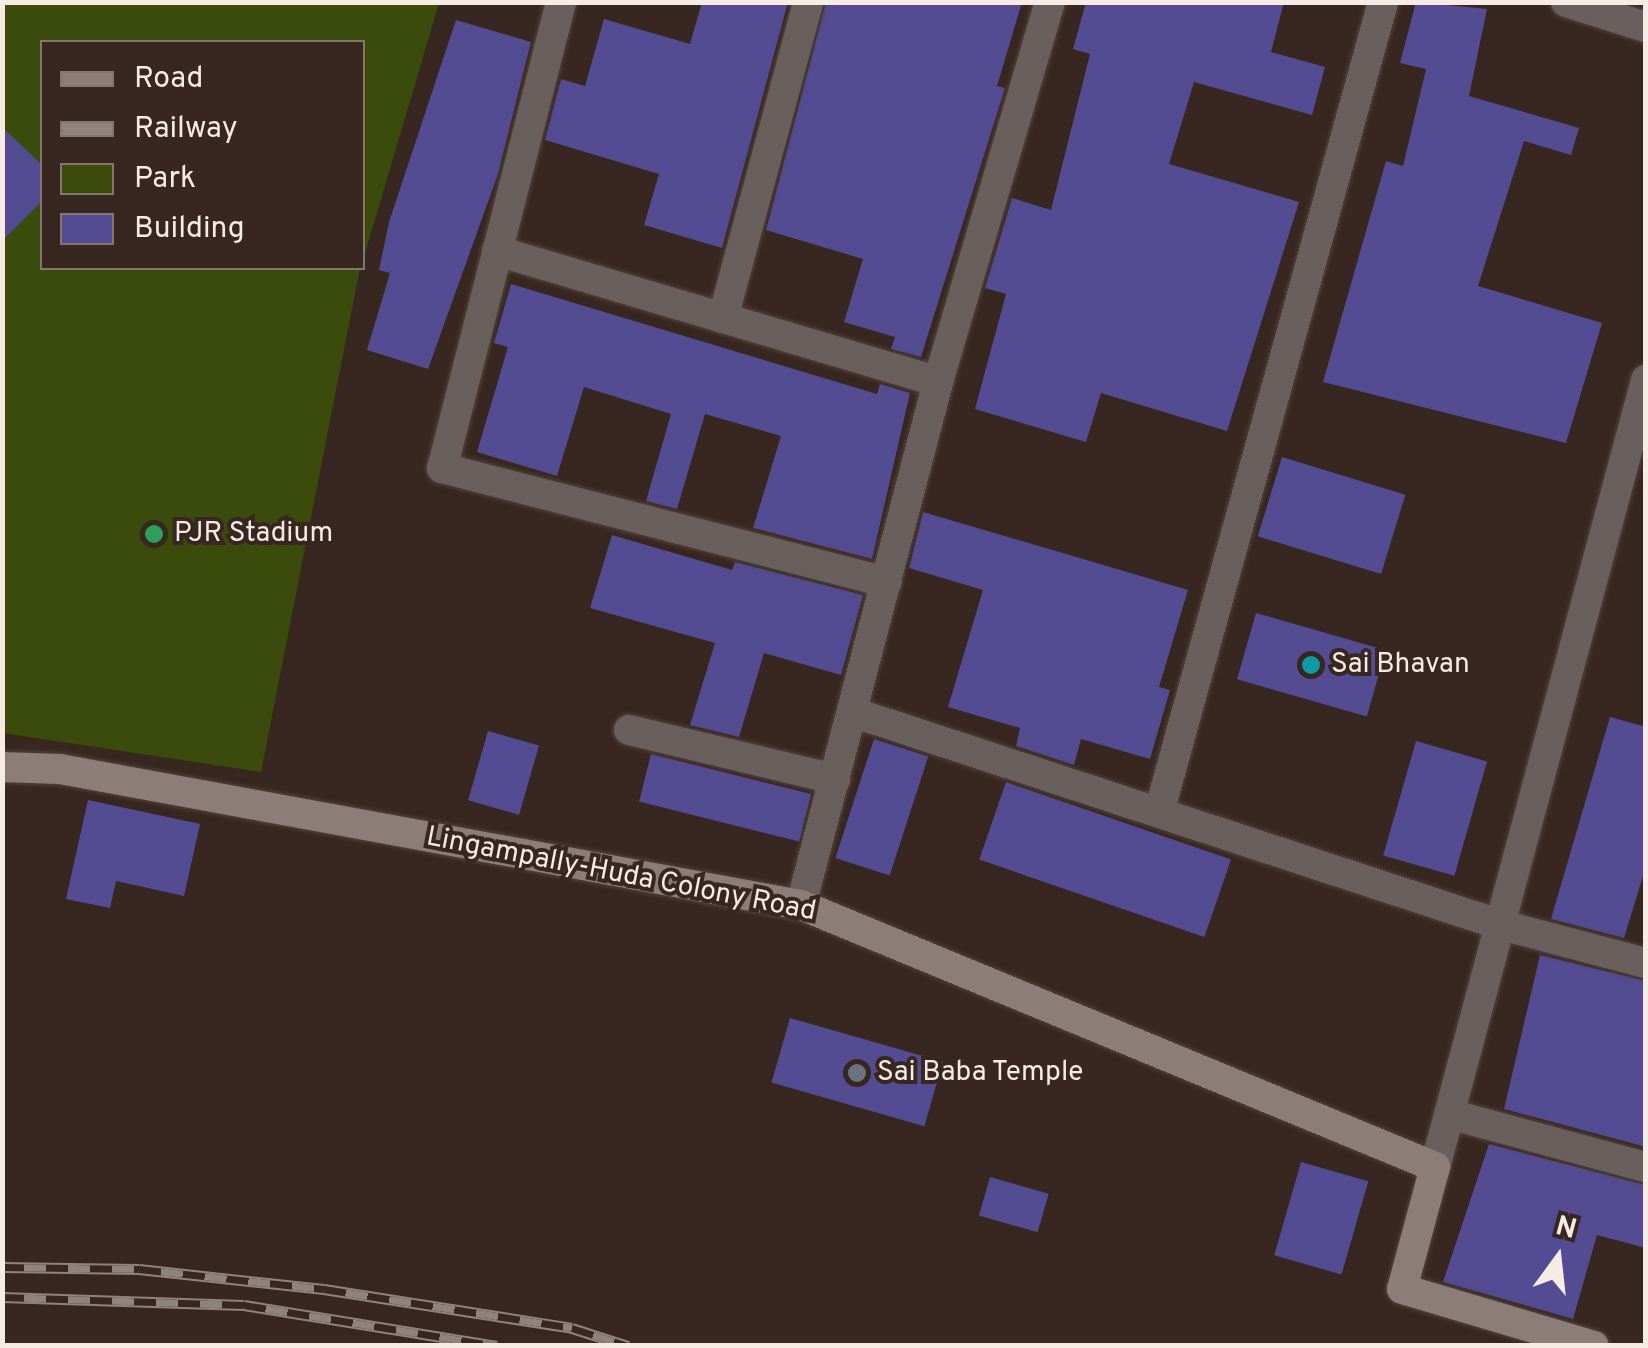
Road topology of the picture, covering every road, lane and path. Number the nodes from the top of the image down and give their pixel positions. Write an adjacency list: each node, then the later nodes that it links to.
1 (561, 2): 7 (street)
2 (808, 2): 8 (street)
3 (1050, 2): 10 (street)
4 (1383, 2): 16 (street)
5 (1566, 2): 6 (street)
6 (1646, 27)
7 (497, 251): 8 (street); 11 (street)
8 (722, 318): 10 (street)
9 (1646, 380): 18 (street)
10 (938, 382): 11 (street)
11 (887, 582): 12 (street)
12 (852, 712): 15 (street); 16 (street)
13 (629, 730): 15 (street)
14 (2, 766): 17 (street, Lingampally-Huda Colony Road)
15 (835, 779): 17 (street)
16 (1160, 809): 18 (street)
17 (802, 905): 21 (street, Lingampally-Huda Colony Road)
18 (1498, 924): 19 (street); 20 (street)
19 (1646, 964)
20 (1449, 1114): 21 (street); 22 (street)
21 (1435, 1167): 23 (street)
22 (1646, 1167)
23 (1594, 1346)

